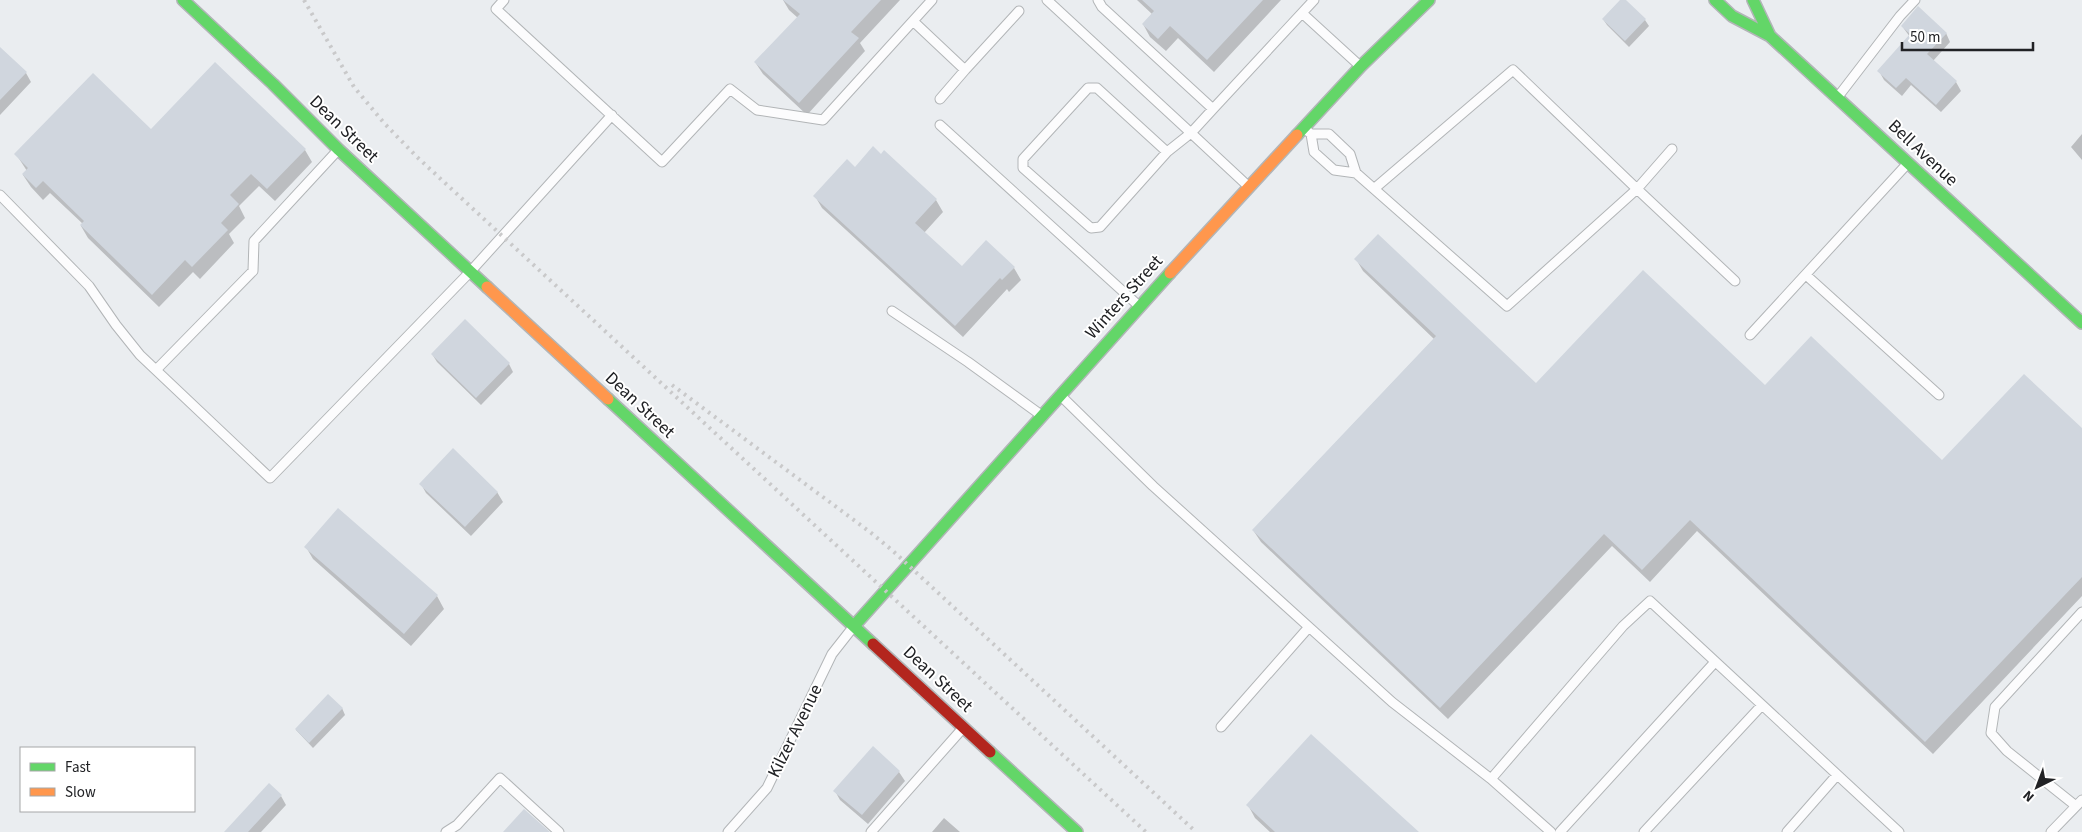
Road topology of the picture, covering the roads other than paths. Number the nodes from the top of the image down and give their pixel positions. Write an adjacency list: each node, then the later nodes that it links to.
1 (182, 0): 25 (street, Dean Street)
2 (504, 0): 20 (lane)
3 (932, 0): 13 (lane)
4 (1047, 0): 23 (lane)
5 (1098, 0): 19 (lane)
6 (1314, 0): 12 (lane)
7 (1429, 0): 15 (street, Winters Street)
8 (1715, 0): 14 (street)
9 (1753, 0): 14 (street, Bell Avenue)
10 (1915, 0): 17 (lane)
11 (1019, 11): 16 (lane)
12 (1302, 13): 15 (lane); 19 (lane)
13 (912, 21): 16 (lane); 20 (lane)
14 (1770, 36): 17 (street, Bell Avenue)
15 (1360, 66): 22 (street, Winters Street)
16 (965, 70): 18 (lane)
17 (1837, 98): 27 (street, Bell Avenue)
18 (940, 99)
19 (1213, 109): 23 (lane)
20 (612, 115): 33 (lane)
21 (940, 125): 36 (lane)
22 (1308, 131): 28 (lane); 28 (lane); 29 (street, Winters Street)
23 (1191, 133): 26 (lane); 29 (lane)
24 (1672, 149): 31 (lane)
25 (339, 150): 33 (street, Dean Street); 40 (lane)
26 (1167, 152): 26 (lane)
27 (1908, 163): 34 (lane); 38 (street, Bell Avenue)
28 (1356, 173): 30 (lane)
29 (1249, 187): 36 (street, Winters Street)
30 (1375, 188): 31 (lane); 31 (lane)
31 (1637, 189): 35 (lane)
32 (0, 196): 40 (lane)
33 (470, 272): 40 (lane); 45 (street, Dean Street)
34 (1806, 275): 39 (lane); 42 (lane)
35 (1735, 280)
36 (1139, 307): 41 (street, Winters Street)
37 (892, 311): 43 (lane)
38 (2082, 323)
39 (1750, 335)
40 (156, 370)
41 (1060, 395): 43 (street, Winters Street); 46 (lane)
42 (1940, 396)
43 (1042, 415): 45 (street, Winters Street)
44 (2082, 612): 53 (lane)
45 (854, 626): 50 (street, Dean Street); 56 (lane, Kilzer Avenue)
46 (1309, 627): 49 (lane); 52 (lane)
47 (1715, 662): 48 (lane); 52 (lane); 60 (lane)
48 (1762, 705): 51 (lane); 61 (lane)
49 (1221, 727)
50 (964, 728): 57 (lane); 58 (street, Dean Street)
51 (1837, 775): 62 (lane); 63 (lane)
52 (1491, 779): 59 (lane)
53 (2079, 803): 64 (lane)
54 (446, 832): 55 (lane)
55 (559, 832)
56 (728, 832)
57 (871, 832)
58 (1077, 832)
59 (1551, 832)
60 (1560, 832)
61 (1644, 832)
62 (1786, 832)
63 (1899, 832)
64 (2050, 832)

